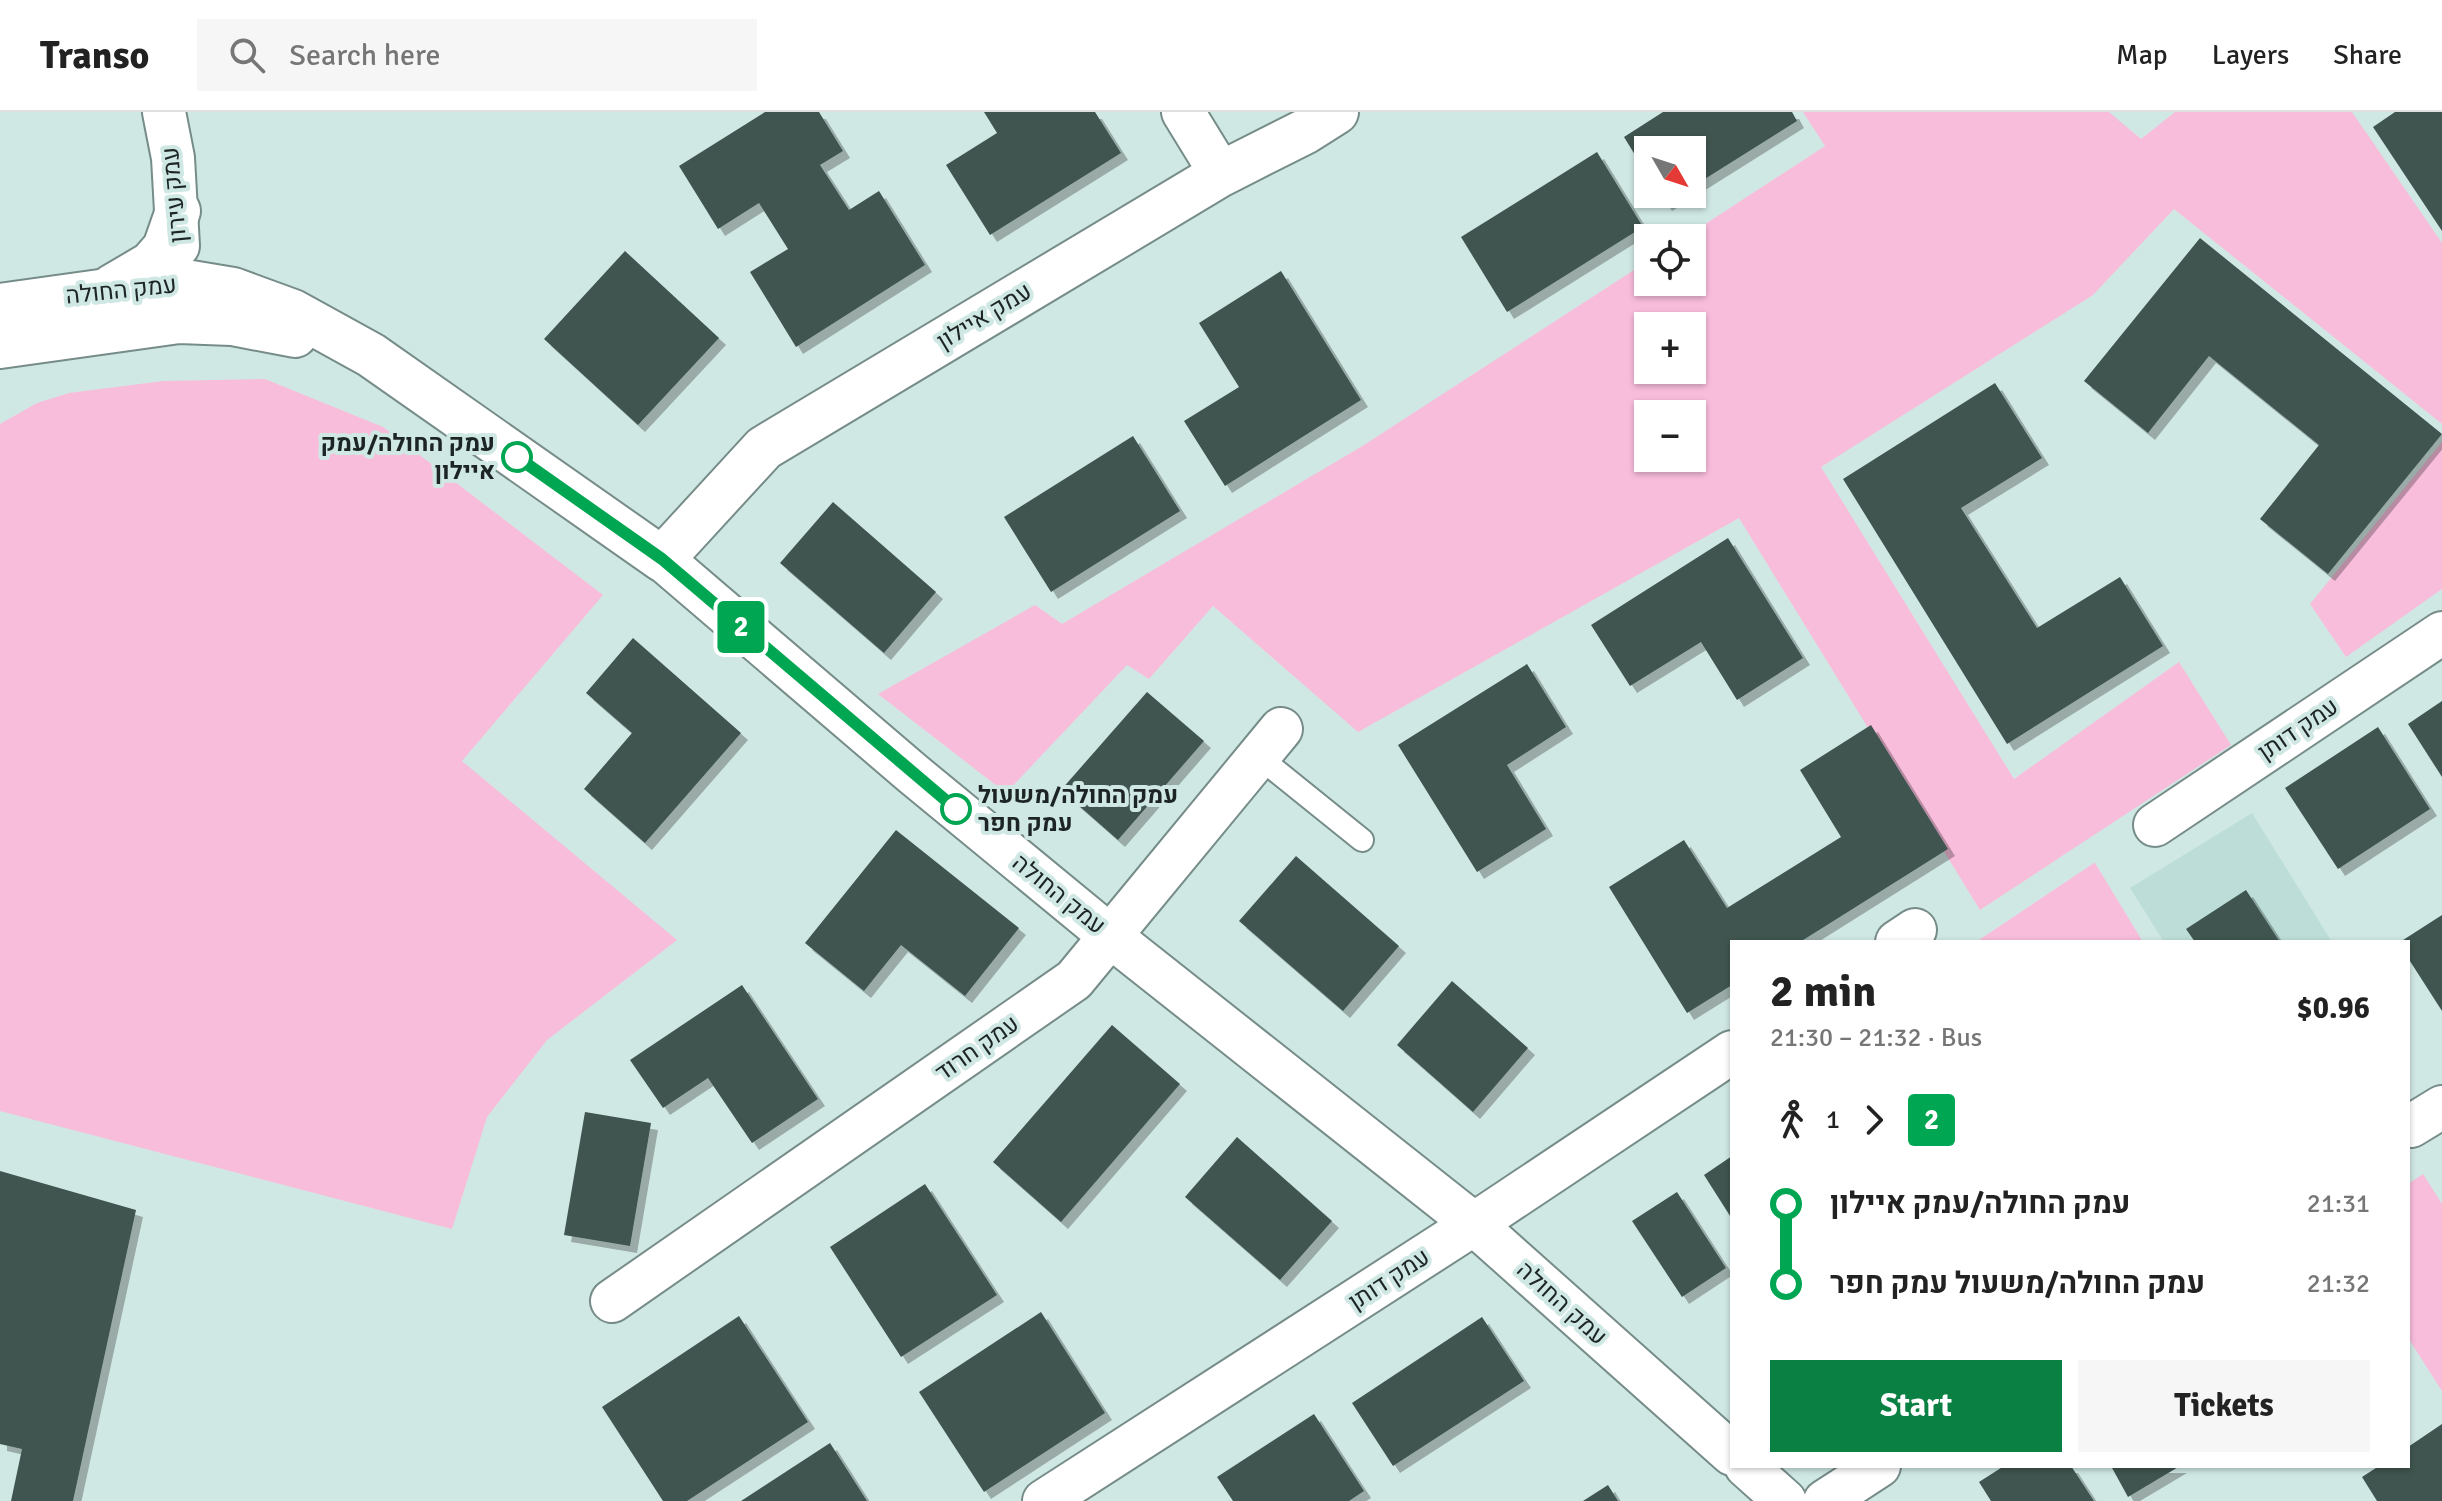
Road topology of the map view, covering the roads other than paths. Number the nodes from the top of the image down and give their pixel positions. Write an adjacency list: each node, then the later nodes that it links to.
1 (164, 112): 5 (street, עמק עירון)
2 (1183, 112): 4 (street)
3 (1336, 112): 4 (street, עמק איילון)
4 (1221, 174): 12 (street, עמק איילון)
5 (178, 211): 6 (street, עמק עירון); 7 (street)
6 (179, 281): 7 (street, עמק החולה); 9 (street, עמק עירון); 11 (street, עמק החולה)
7 (108, 289): 8 (street, עמק החולה)
8 (0, 306)
9 (164, 324): 10 (street, עמק החולה); 11 (street, עמק החולה)
10 (0, 346)
11 (371, 355): 12 (street, עמק החולה)
12 (662, 559): 17 (street, עמק החולה)
13 (2442, 633): 15 (street, עמק דותן)
14 (1270, 743): 16 (lane); 17 (street, עמק חרוד)
15 (2155, 825)
16 (1362, 840)
17 (1110, 936): 19 (street, עמק החולה); 20 (street, עמק חרוד)
18 (1730, 1053): 19 (street, עמק דותן)
19 (1474, 1224): 21 (street, עמק החולה); 24 (street, עמק דותן)
20 (612, 1301)
21 (1730, 1452)
22 (1748, 1468): 25 (street)
23 (1876, 1468): 26 (street)
24 (1044, 1501)
25 (1785, 1501)
26 (1825, 1501)

